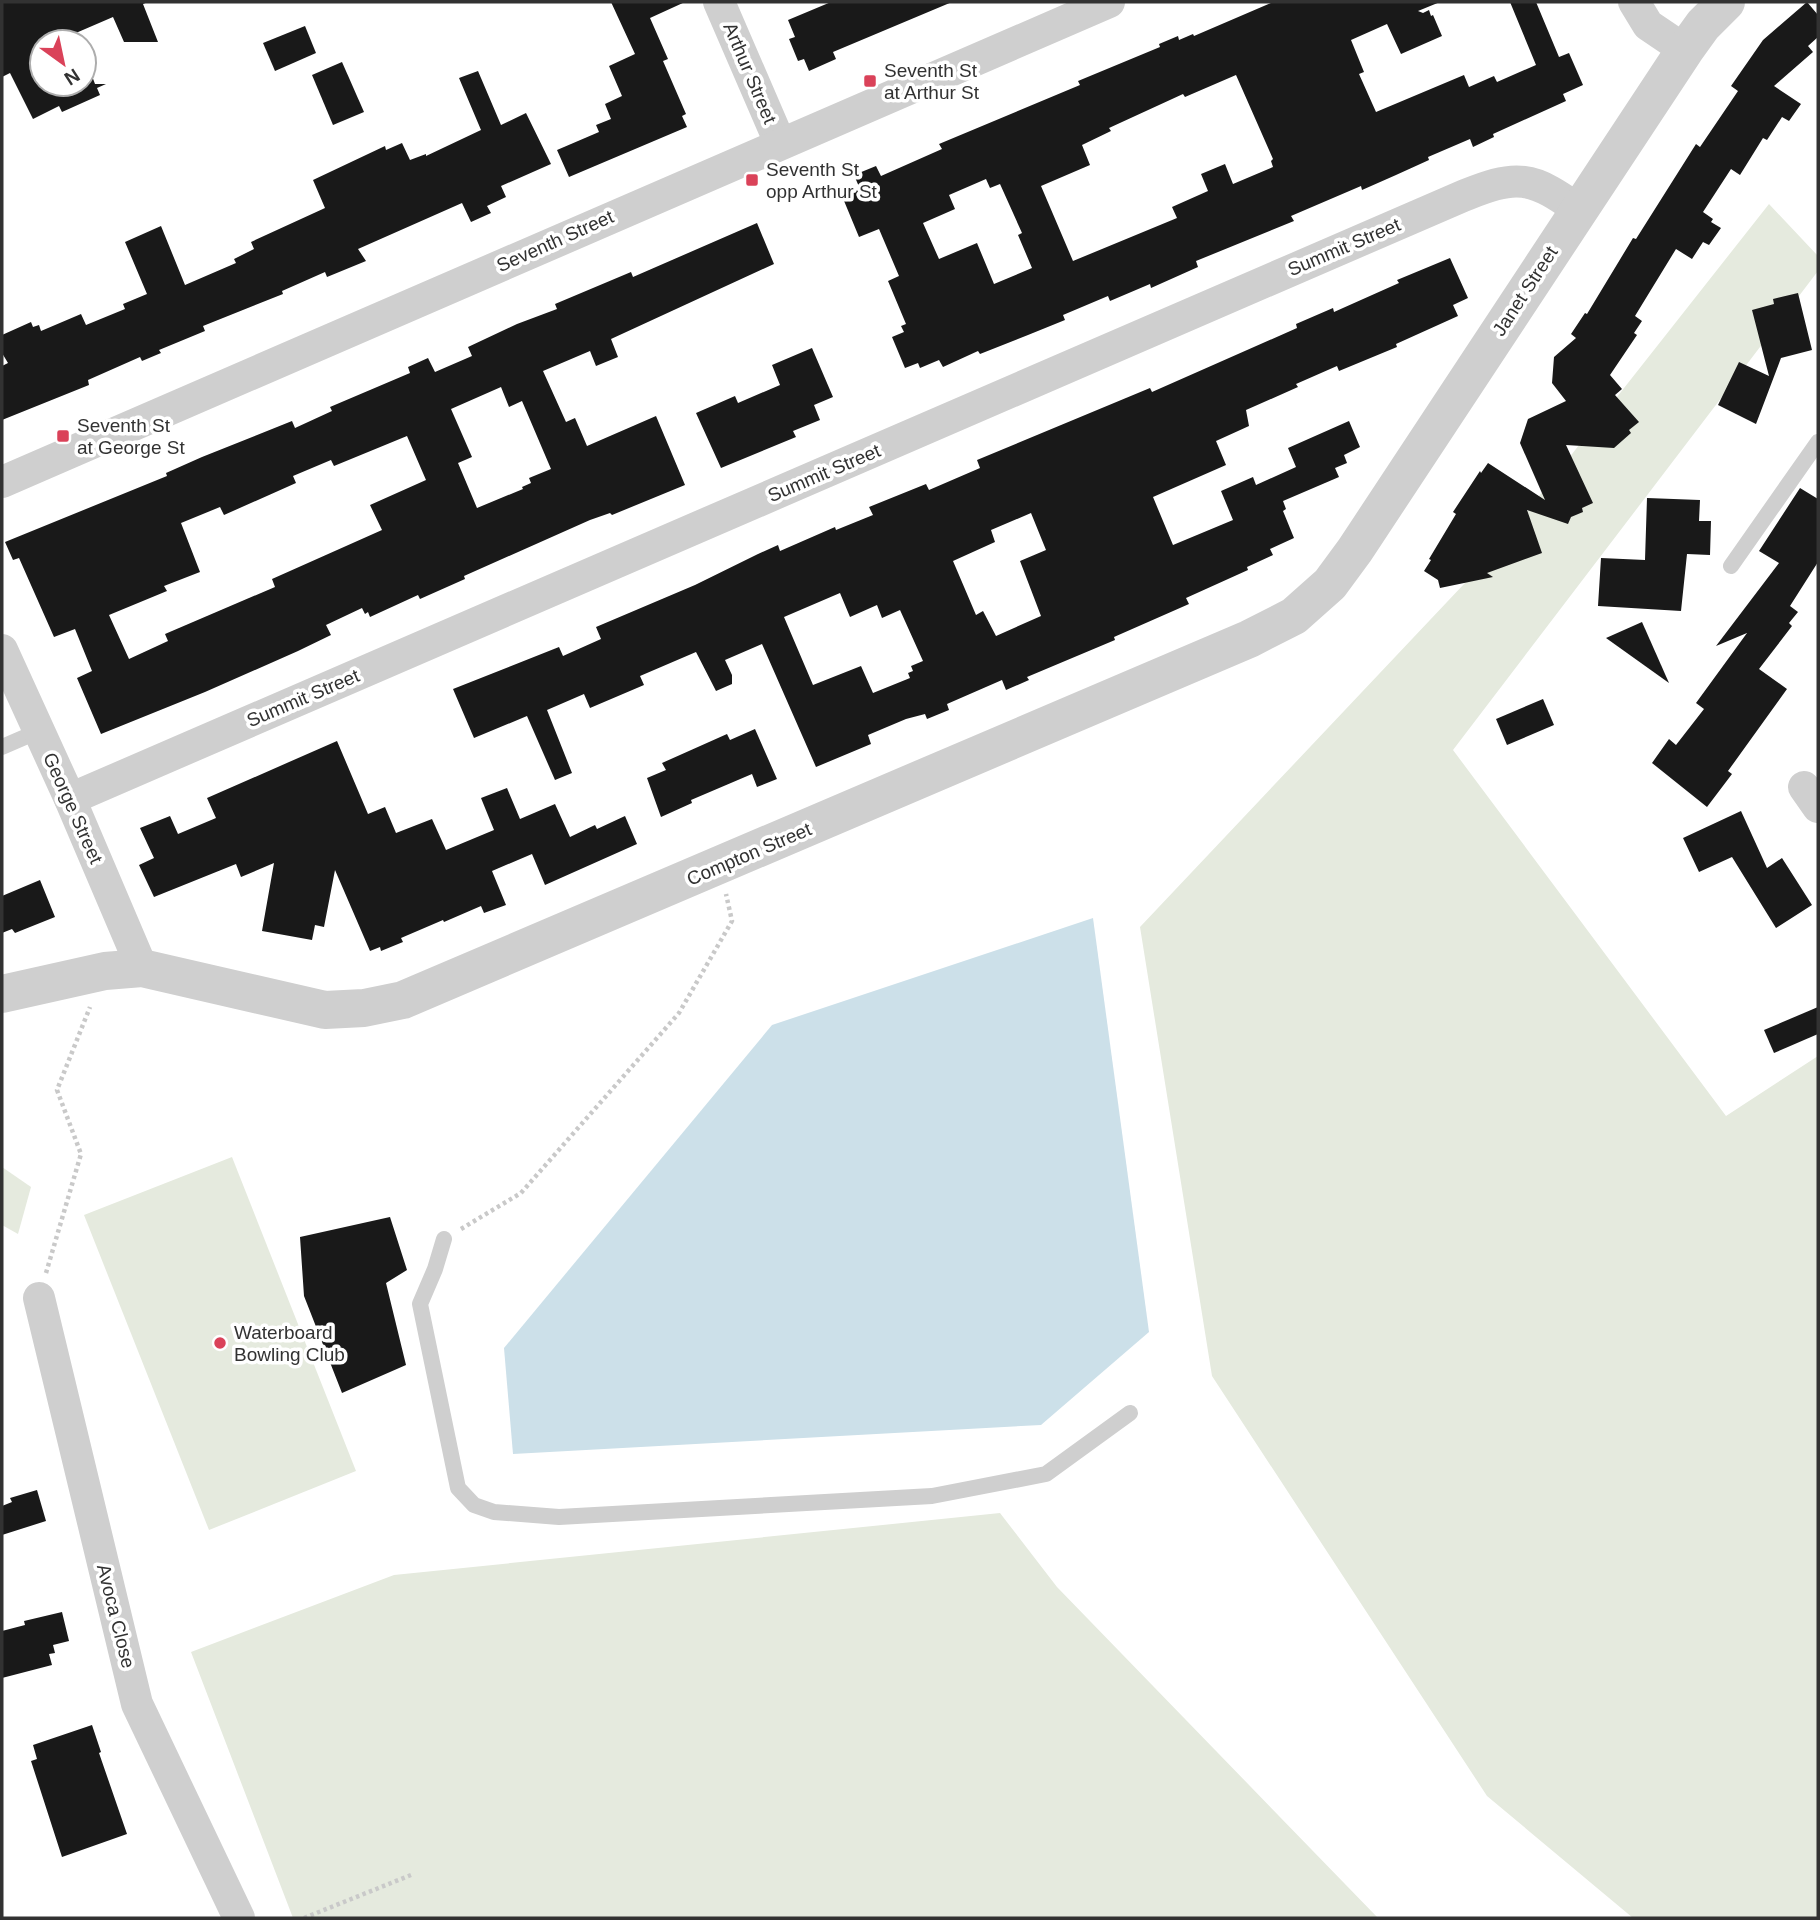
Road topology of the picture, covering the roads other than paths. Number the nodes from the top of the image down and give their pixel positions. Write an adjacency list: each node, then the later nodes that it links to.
1 (719, 2): 6 (street, Arthur Street)
2 (1109, 2): 6 (street, Seventh Street)
3 (1634, 2): 5 (street)
4 (1726, 2): 5 (street, Janet Street)
5 (1685, 50): 7 (street, Janet Street)
6 (780, 144): 9 (street, Seventh Street)
7 (1579, 210): 11 (street, Janet Street); 15 (street, Summit Street)
8 (1818, 442): 10 (lane)
9 (2, 482)
10 (1731, 566)
11 (1329, 584): 16 (street, Compton Street)
12 (2, 650): 13 (street, George Street)
13 (39, 731): 14 (lane); 15 (street, George Street)
14 (2, 747)
15 (70, 799): 16 (street, George Street)
16 (124, 969): 17 (street)
17 (2, 994)
18 (444, 1239): 20 (lane)
19 (39, 1298): 21 (street, Avoca Close)
20 (1130, 1413)
21 (239, 1918)

